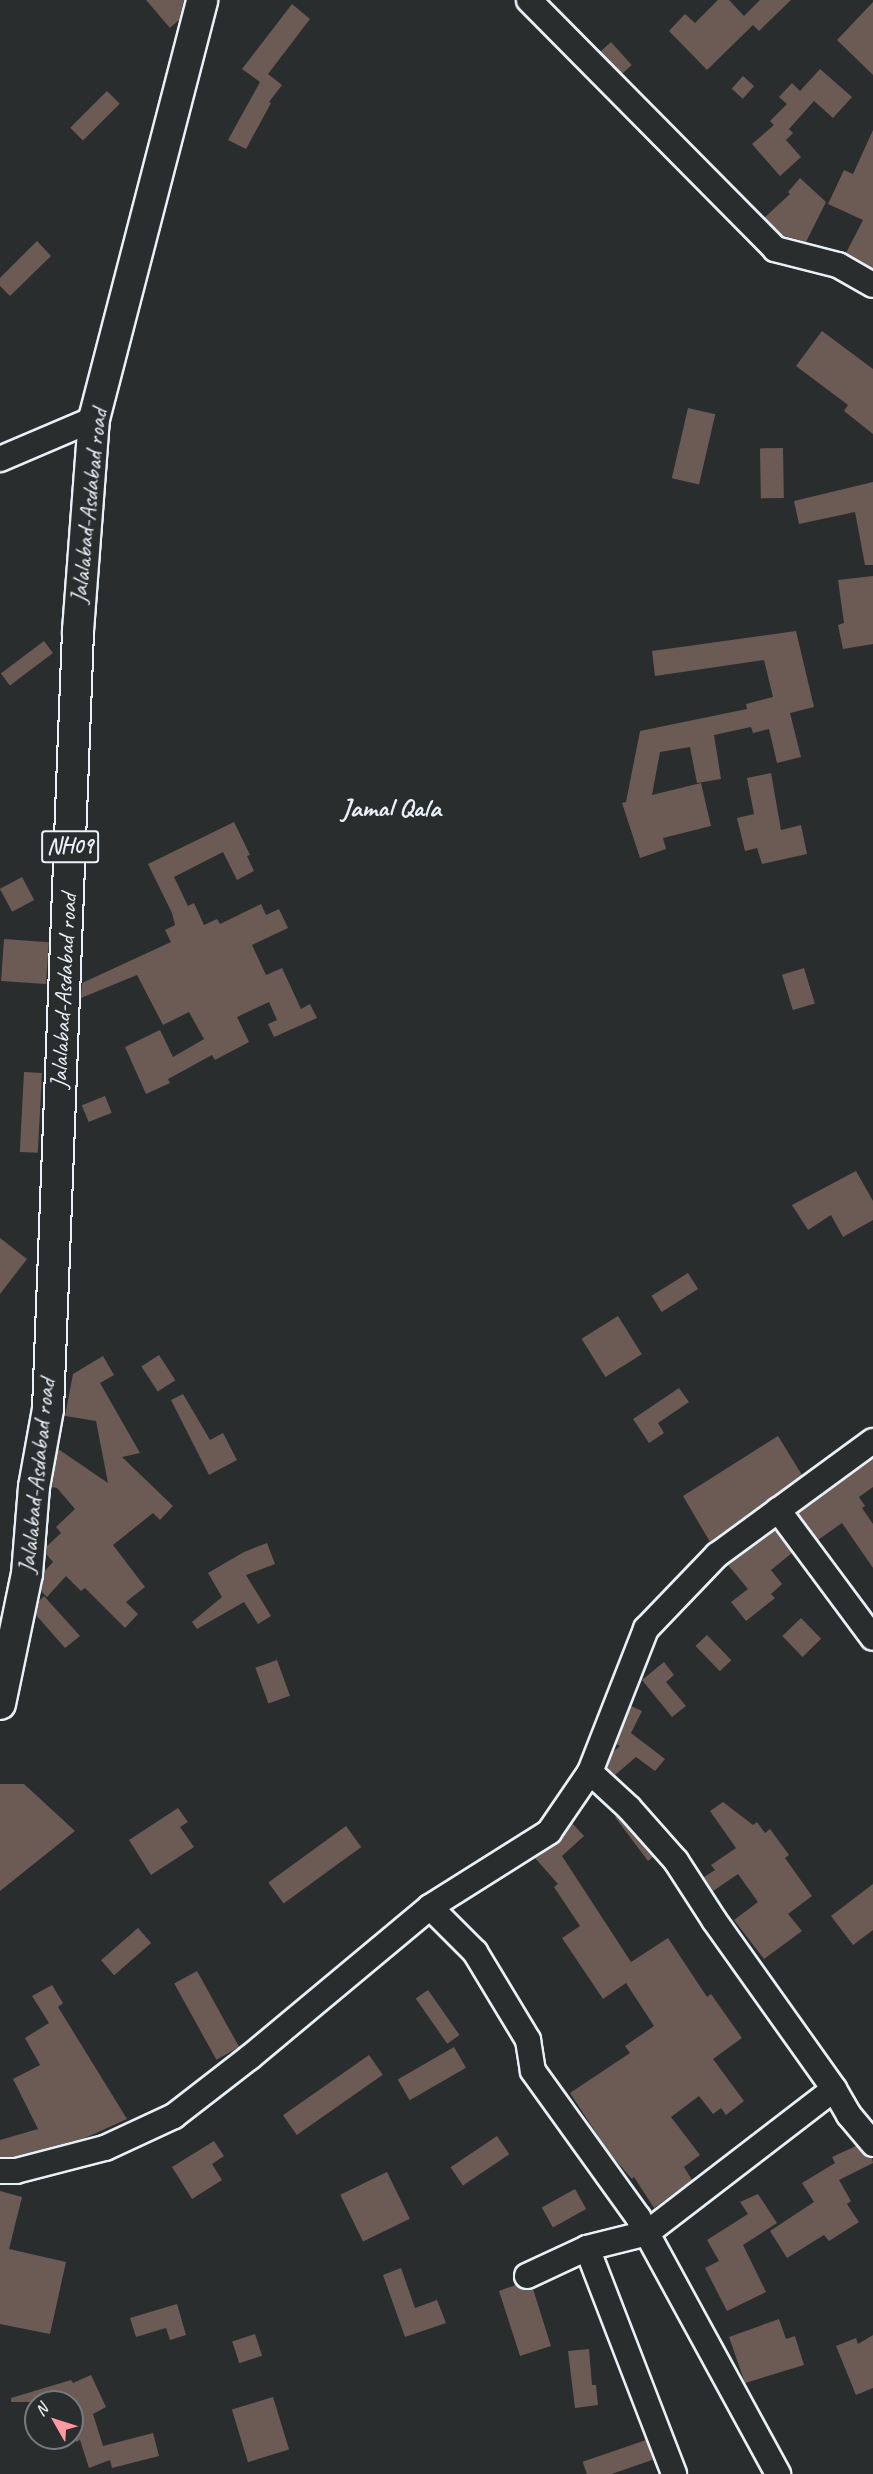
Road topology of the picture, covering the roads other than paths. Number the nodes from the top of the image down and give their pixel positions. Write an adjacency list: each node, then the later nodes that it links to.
1 (202, 0): 4 (main road, Jalalabad-Asdabad road / NH09)
2 (529, 0): 3 (street)
3 (873, 285)
4 (94, 419): 5 (street); 9 (main road, Jalalabad-Asdabad road / NH09)
5 (0, 459)
6 (873, 1441): 7 (street)
7 (778, 1510): 8 (street); 10 (street)
8 (873, 1638)
9 (0, 1704)
10 (590, 1772): 11 (street); 12 (street)
11 (430, 1907): 14 (street); 15 (street)
12 (834, 2089): 13 (street); 15 (street)
13 (873, 2144)
14 (0, 2171)
15 (647, 2233): 16 (street); 19 (street)
16 (587, 2247): 17 (street); 18 (street)
17 (526, 2276)
18 (674, 2474)
19 (778, 2474)

